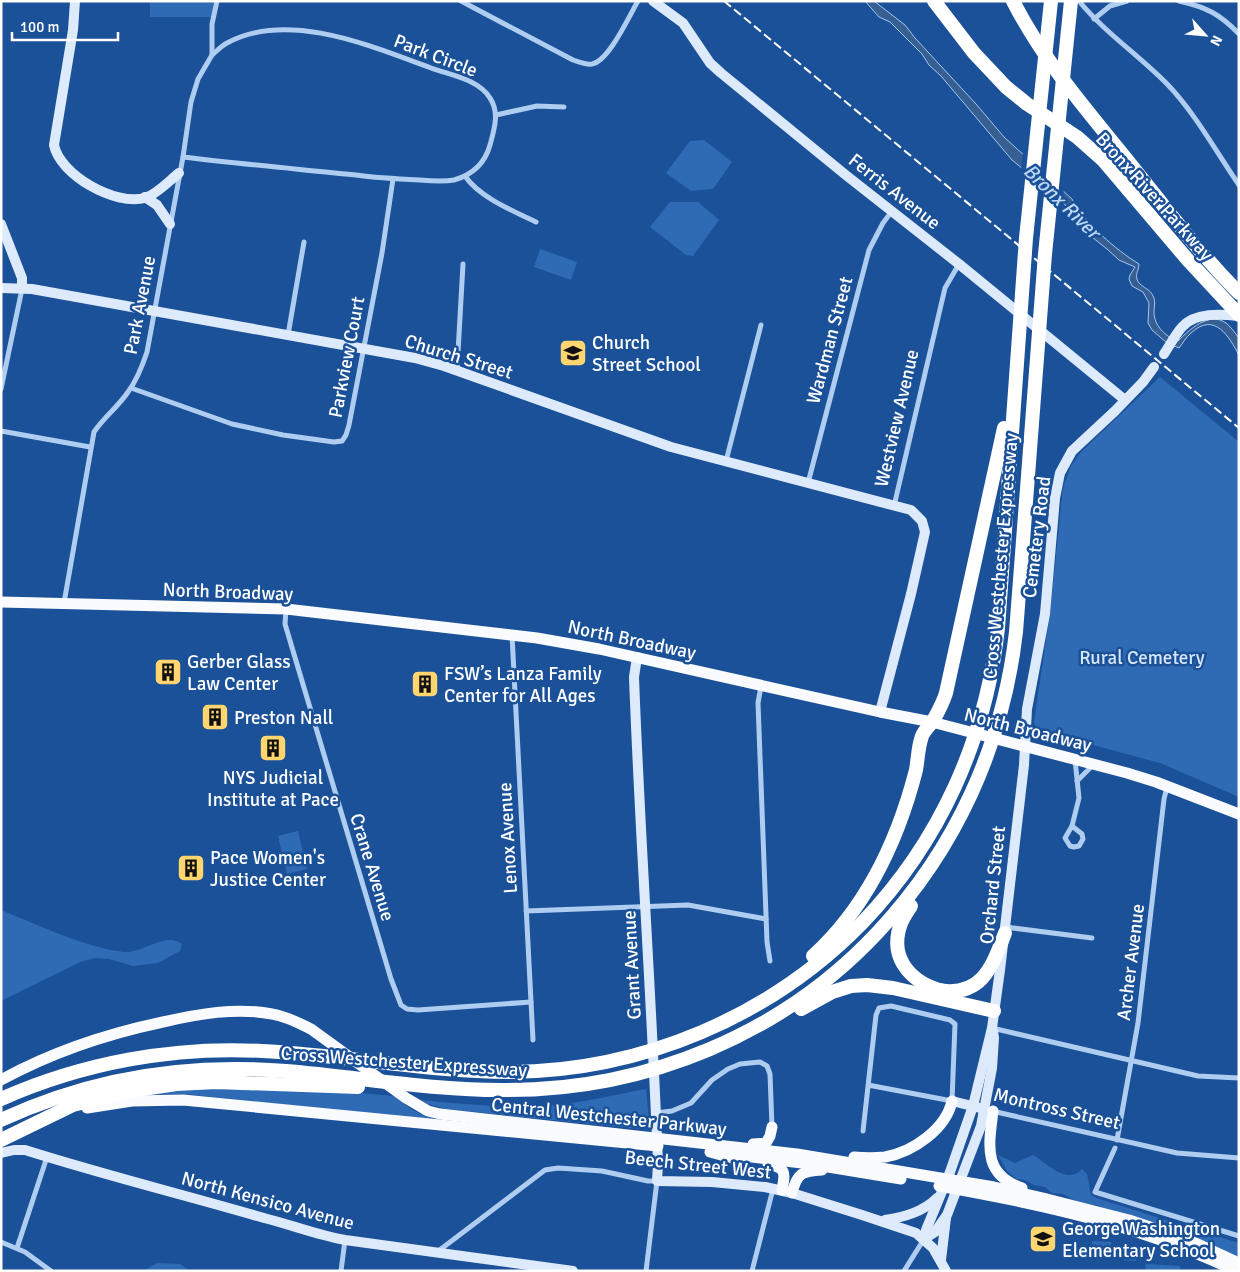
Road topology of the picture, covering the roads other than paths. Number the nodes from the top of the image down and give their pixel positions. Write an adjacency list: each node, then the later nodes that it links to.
1 (75, 1): 23 (street)
2 (217, 1): 15 (street)
3 (461, 1): 4 (street)
4 (638, 1)
5 (653, 1): 24 (street, Ferris Avenue)
6 (934, 1): 35 (highway, Bronx River Parkway)
7 (1013, 1): 33 (highway, Bronx River Parkway)
8 (1051, 1): 40 (highway, Cross Westchester Expressway)
9 (1071, 1): 66 (highway, Cross Westchester Expressway)
10 (1079, 1): 13 (street)
11 (1127, 1): 13 (street)
12 (1179, 1): 14 (street)
13 (1094, 19): 22 (street)
14 (1239, 34)
15 (212, 55): 17 (street, Park Circle); 18 (street, Park Avenue)
16 (564, 107): 17 (street)
17 (496, 115): 20 (street)
18 (183, 157): 19 (street, Park Avenue); 21 (street)
19 (179, 173): 23 (street); 27 (street, Park Avenue)
20 (465, 176): 21 (street); 25 (street)
21 (393, 179): 38 (street, Parkview Court)
22 (1239, 185)
23 (146, 198): 27 (street)
24 (893, 211): 30 (street, Ferris Avenue); 49 (street, Wardman Street)
25 (536, 222)
26 (1, 224): 32 (street)
27 (170, 224): 34 (street, Park Avenue)
28 (304, 242): 37 (street)
29 (463, 264): 42 (street)
30 (959, 264): 45 (street, Ferris Avenue); 50 (street, Westview Avenue)
31 (1, 288): 32 (street, Church Street)
32 (22, 288): 34 (street, Church Street); 44 (street)
33 (1239, 293)
34 (154, 311): 37 (street, Church Street); 43 (street, Park Avenue)
35 (1239, 316): 39 (street)
36 (761, 325): 48 (street)
37 (288, 335): 38 (street, Church Street)
38 (363, 348): 42 (street, Church Street); 43 (street, Parkview Court)
39 (1166, 351)
40 (1016, 367): 58 (highway); 77 (highway, Cross Westchester Expressway)
41 (1154, 368): 45 (street, Cemetery Road)
42 (457, 370): 48 (street, Church Street)
43 (131, 388): 47 (street, Park Avenue)
44 (1, 389)
45 (1124, 400): 59 (street, Cemetery Road)
46 (1, 431): 47 (street)
47 (90, 447): 52 (street, Park Avenue)
48 (726, 462): 49 (street, Church Street)
49 (807, 483): 50 (street, Church Street)
50 (894, 506): 57 (street, Westview Avenue)
51 (1, 602): 52 (main road, North Broadway)
52 (64, 603): 53 (main road, North Broadway)
53 (286, 610): 54 (main road, North Broadway); 74 (street, Crane Avenue)
54 (512, 635): 55 (main road, North Broadway); 68 (street, Lenox Avenue)
55 (636, 657): 56 (main road, North Broadway); 67 (street, Grant Avenue)
56 (761, 686): 57 (main road, North Broadway); 69 (street)
57 (880, 712): 58 (main road, North Broadway)
58 (932, 722): 59 (main road, North Broadway); 77 (highway)
59 (1025, 746): 60 (main road, North Broadway); 70 (street, Orchard Street)
60 (1075, 759): 61 (main road, North Broadway); 62 (street)
61 (1094, 764): 62 (street); 63 (main road, North Broadway)
62 (1077, 781): 65 (street)
63 (1167, 786): 64 (main road, North Broadway); 80 (street, Archer Avenue)
64 (1239, 814)
65 (1072, 826)
66 (913, 892): 73 (highway); 76 (highway, Cross Westchester Expressway)
67 (644, 906): 68 (street); 69 (street); 89 (street, Grant Avenue)
68 (526, 911): 74 (street, Lenox Avenue)
69 (766, 919): 72 (street)
70 (1005, 930): 71 (street); 73 (highway); 75 (street, Orchard Street)
71 (1092, 938)
72 (770, 961)
73 (937, 990): 75 (highway)
74 (531, 1002): 79 (street, Lenox Avenue)
75 (995, 1007): 76 (highway); 78 (street, Orchard Street)
76 (777, 1015): 84 (highway, Cross Westchester Expressway)
77 (736, 1016): 85 (highway, Cross Westchester Expressway)
78 (992, 1028): 80 (street); 87 (street, Orchard Street); 88 (street, Orchard Street)
79 (533, 1040)
80 (1132, 1061): 81 (street); 95 (street, Archer Avenue)
81 (1239, 1078)
82 (1, 1080): 96 (main road, Central Westchester Parkway)
83 (868, 1085): 86 (street, Montross Street); 86 (street); 93 (street)
84 (441, 1086): 90 (highway, Cross Westchester Expressway); 91 (highway)
85 (1, 1099)
86 (952, 1101): 87 (street, Montross Street); 102 (main road)
87 (973, 1106): 88 (street, Montross Street); 106 (street, Orchard Street)
88 (989, 1110): 95 (street, Montross Street); 107 (main road); 108 (street)
89 (656, 1113): 92 (street); 104 (street, Grant Avenue)
90 (1, 1120)
91 (33, 1125): 94 (highway); 96 (main road, Central Westchester Parkway)
92 (772, 1127): 96 (main road); 99 (main road)
93 (863, 1131)
94 (1, 1140)
95 (1117, 1140): 101 (street, Montross Street)
96 (709, 1148): 99 (main road, Central Westchester Parkway); 103 (main road, Central Westchester Parkway); 105 (main road)
97 (1114, 1148): 110 (street)
98 (1, 1154): 100 (street, North Kensico Avenue)
99 (806, 1156): 102 (main road, Central Westchester Parkway)
100 (47, 1157): 112 (street, North Kensico Avenue); 114 (street)
101 (1239, 1158)
102 (842, 1161): 107 (main road, Central Westchester Parkway)
103 (831, 1167): 105 (main road); 125 (main road, Central Westchester Parkway)
104 (657, 1181): 105 (street, Beech Street West); 115 (street, Beech Street West); 121 (street, Grant Avenue)
105 (783, 1191): 109 (street, Beech Street West); 122 (street)
106 (942, 1194): 109 (street); 111 (street, Orchard Street)
107 (1063, 1203): 117 (main road, Central Westchester Parkway)
108 (946, 1215): 111 (street); 116 (street)
109 (882, 1221): 111 (street, Beech Street West)
110 (1239, 1236)
111 (924, 1239): 116 (street); 123 (street)
112 (345, 1240): 115 (street, North Kensico Avenue); 119 (street)
113 (1, 1242): 114 (street)
114 (17, 1248): 118 (street)
115 (436, 1252): 120 (street, North Kensico Avenue)
116 (941, 1260): 124 (street)
117 (1239, 1263)
118 (51, 1271)
119 (341, 1271)
120 (573, 1271)
121 (646, 1271)
122 (752, 1271)
123 (904, 1271)
124 (946, 1271)
125 (1236, 1271)

